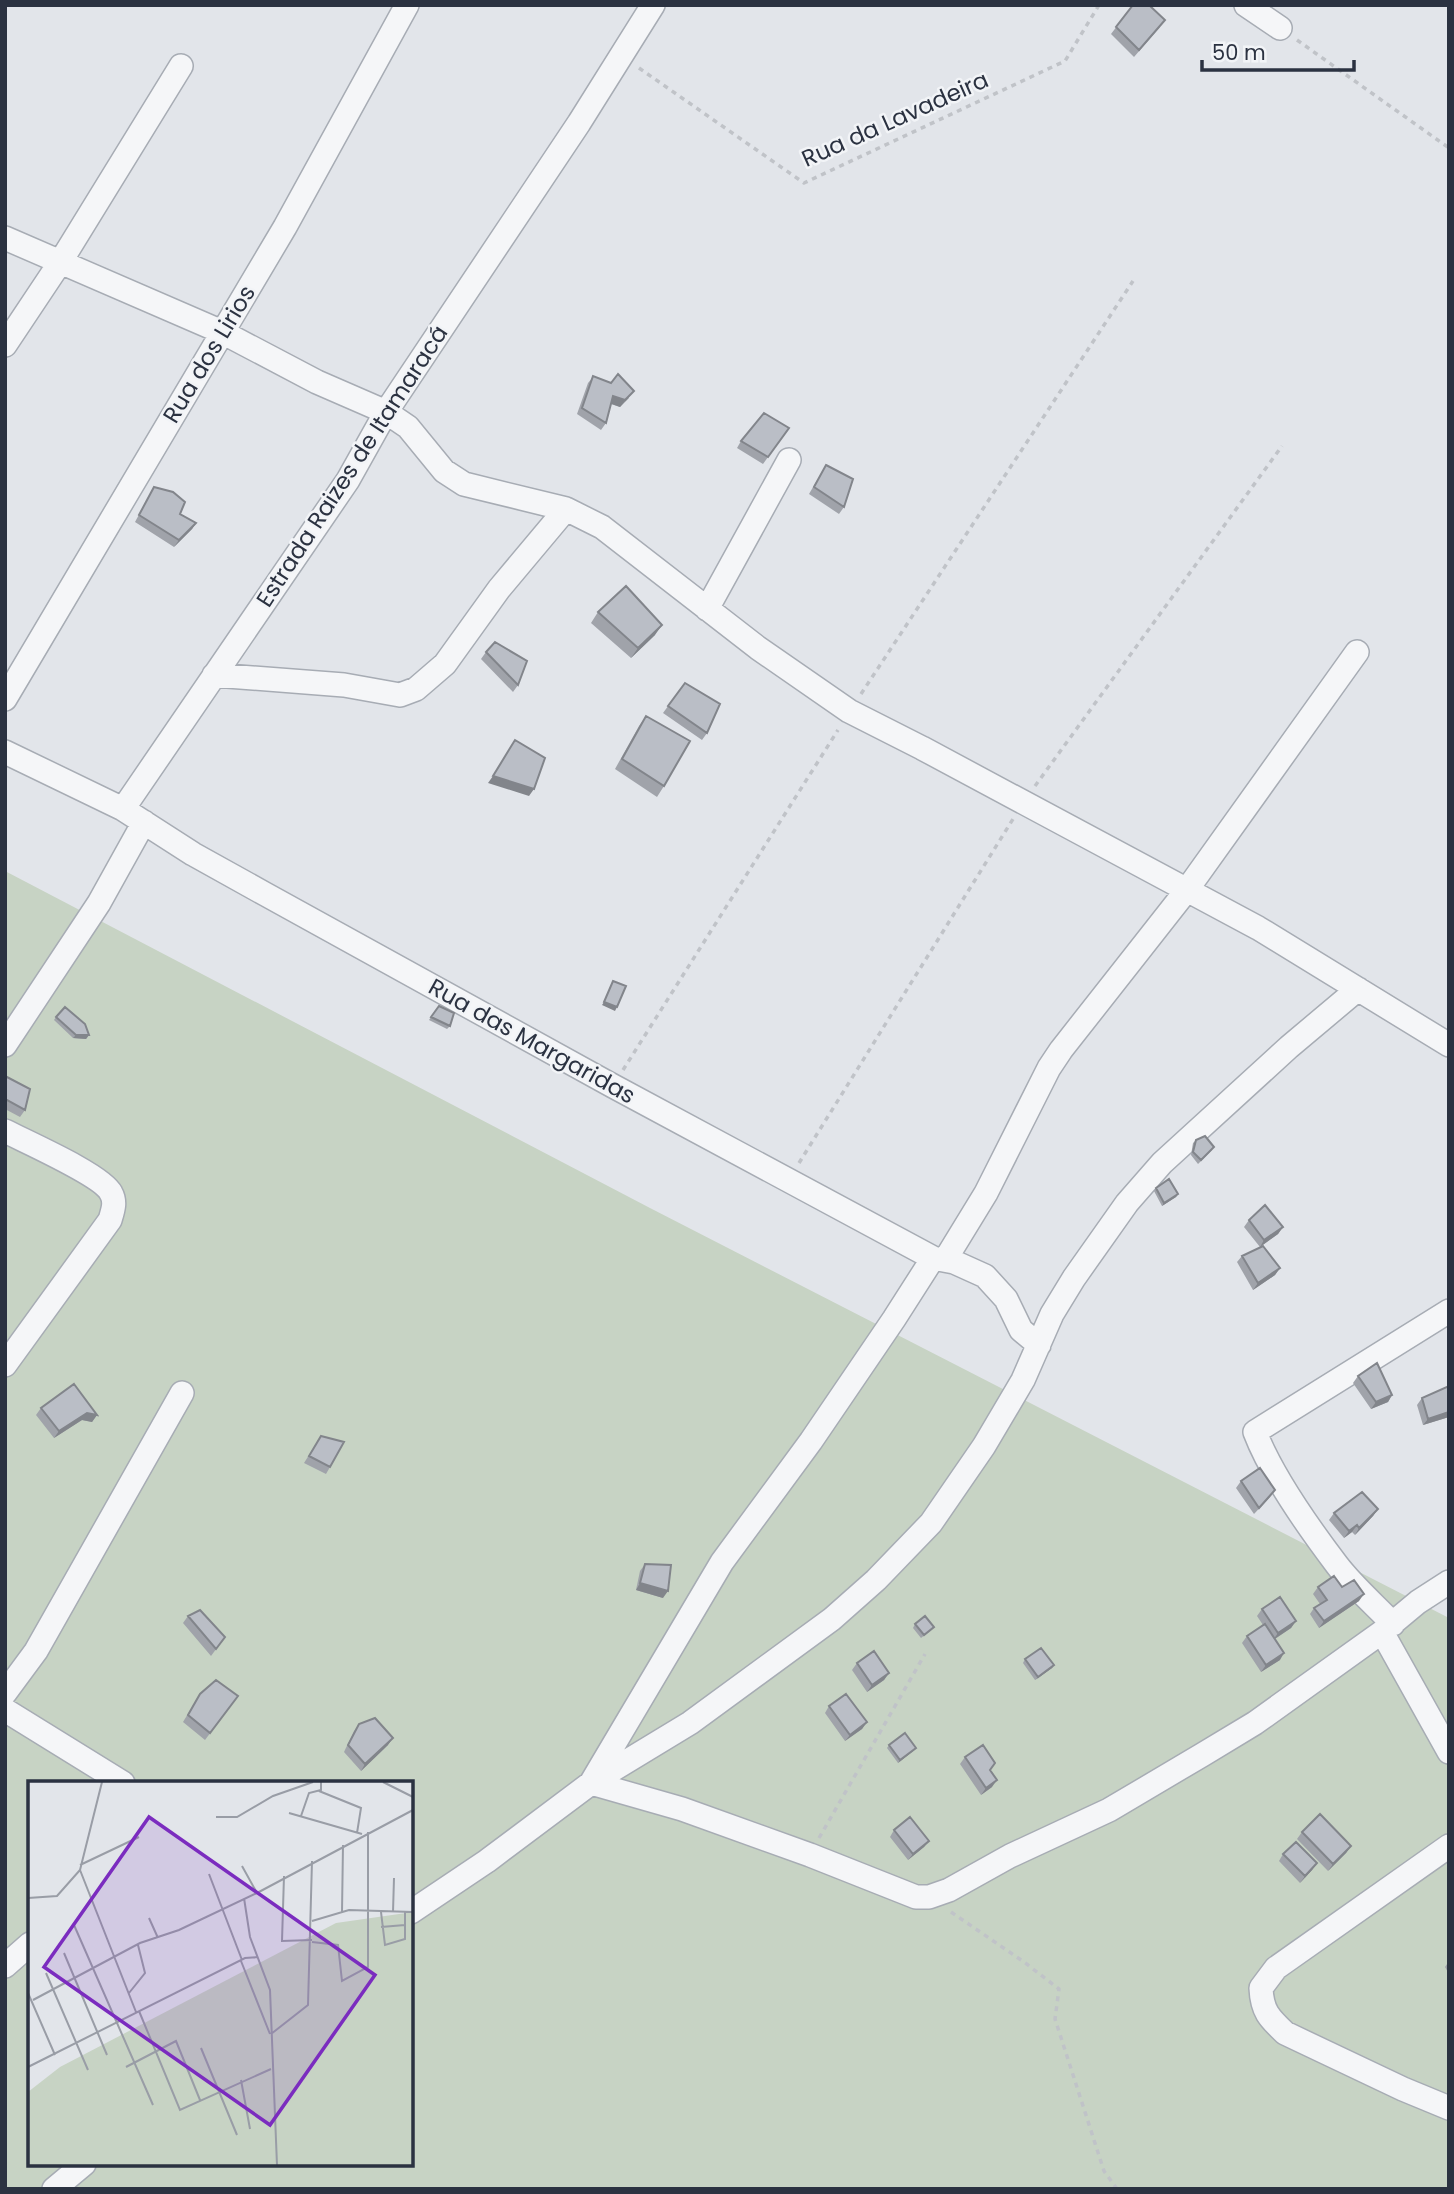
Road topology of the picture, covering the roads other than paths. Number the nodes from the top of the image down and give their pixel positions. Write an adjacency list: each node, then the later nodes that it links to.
1 (407, 5): 8 (street, Rua dos Lirios)
2 (653, 5): 10 (street, Estrada Raizes de Itamaracá)
3 (1246, 5): 4 (street)
4 (1280, 28)
5 (181, 66): 7 (street)
6 (5, 237): 7 (street)
7 (61, 261): 8 (street); 9 (street)
8 (222, 332): 10 (street); 16 (street, Rua dos Lirios)
9 (5, 345)
10 (386, 412): 12 (street); 15 (street, Estrada Raizes de Itamaracá)
11 (789, 460): 13 (street)
12 (566, 509): 13 (street); 15 (street)
13 (707, 609): 20 (street)
14 (1357, 652): 20 (street)
15 (214, 675): 18 (street, Estrada Raizes de Itamaracá)
16 (5, 699)
17 (5, 752): 18 (street, Rua das Margaridas)
18 (123, 809): 19 (street, Rua das Margaridas)
19 (144, 822): 22 (street); 25 (street, Rua das Margaridas)
20 (1186, 891): 21 (street); 25 (street)
21 (1358, 989): 23 (street); 27 (street)
22 (5, 1045)
23 (1449, 1045)
24 (5, 1131): 28 (street)
25 (939, 1259): 27 (street, Rua das Margaridas); 36 (street)
26 (1449, 1311): 31 (street)
27 (1039, 1345): 36 (street)
28 (5, 1365)
29 (182, 1393): 32 (street)
30 (1449, 1582): 31 (street)
31 (1387, 1628): 34 (street); 36 (street)
32 (5, 1693)
33 (5, 1710): 35 (street)
34 (1449, 1752)
35 (121, 1781)
36 (591, 1783): 38 (street)
37 (1449, 1846): 41 (street)
38 (413, 1911)
39 (28, 1946): 40 (street)
40 (5, 1966)
41 (1449, 2108)
42 (82, 2166): 43 (street)
43 (54, 2189)

